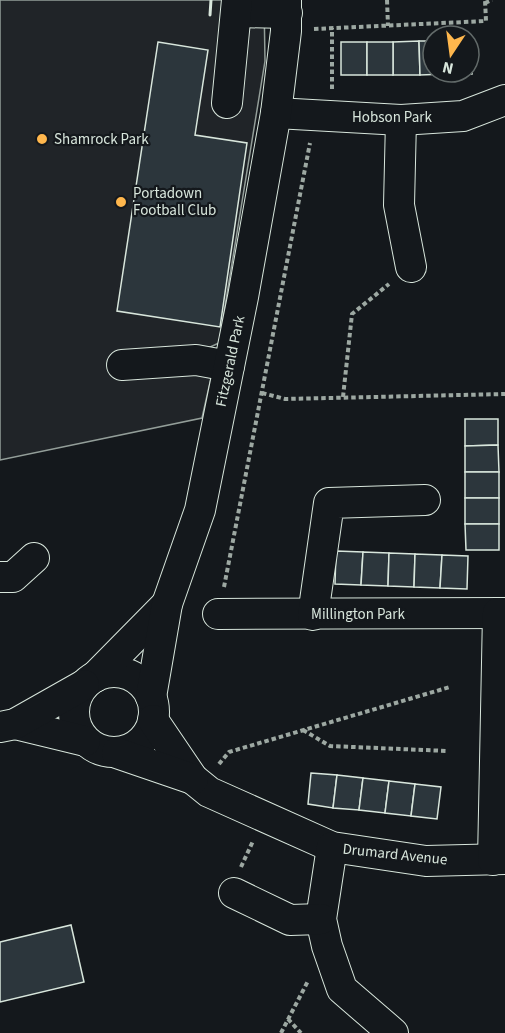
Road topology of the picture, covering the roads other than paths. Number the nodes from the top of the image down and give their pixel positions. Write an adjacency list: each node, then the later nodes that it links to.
1 (237, 6): 2 (street); 4 (street)
2 (286, 15): 5 (street, Fitzgerald Park)
3 (505, 100): 6 (street, Hobson Park)
4 (227, 103)
5 (276, 113): 6 (street, Hobson Park); 9 (street, Fitzgerald Park)
6 (401, 120): 7 (street)
7 (411, 267)
8 (122, 365): 9 (street)
9 (229, 366): 13 (street, Fitzgerald Park)
10 (425, 500): 16 (street)
11 (34, 558): 12 (street)
12 (0, 577)
13 (167, 604): 17 (street, Fitzgerald Park); 18 (street, Fitzgerald Park)
14 (501, 613): 16 (street, Millington Park); 24 (street)
15 (224, 615): 16 (street, Millington Park)
16 (313, 615)
17 (90, 681): 18 (street); 19 (street); 20 (street)
18 (152, 708): 21 (street); 22 (street, Drumard Avenue)
19 (8, 725): 20 (street)
20 (85, 741): 21 (street)
21 (117, 753): 22 (street, Drumard Avenue)
22 (197, 782): 23 (street, Drumard Avenue)
23 (332, 848): 24 (street, Drumard Avenue); 26 (street)
24 (499, 860)
25 (234, 893): 26 (street)
26 (321, 919): 27 (street)
27 (393, 1033)

